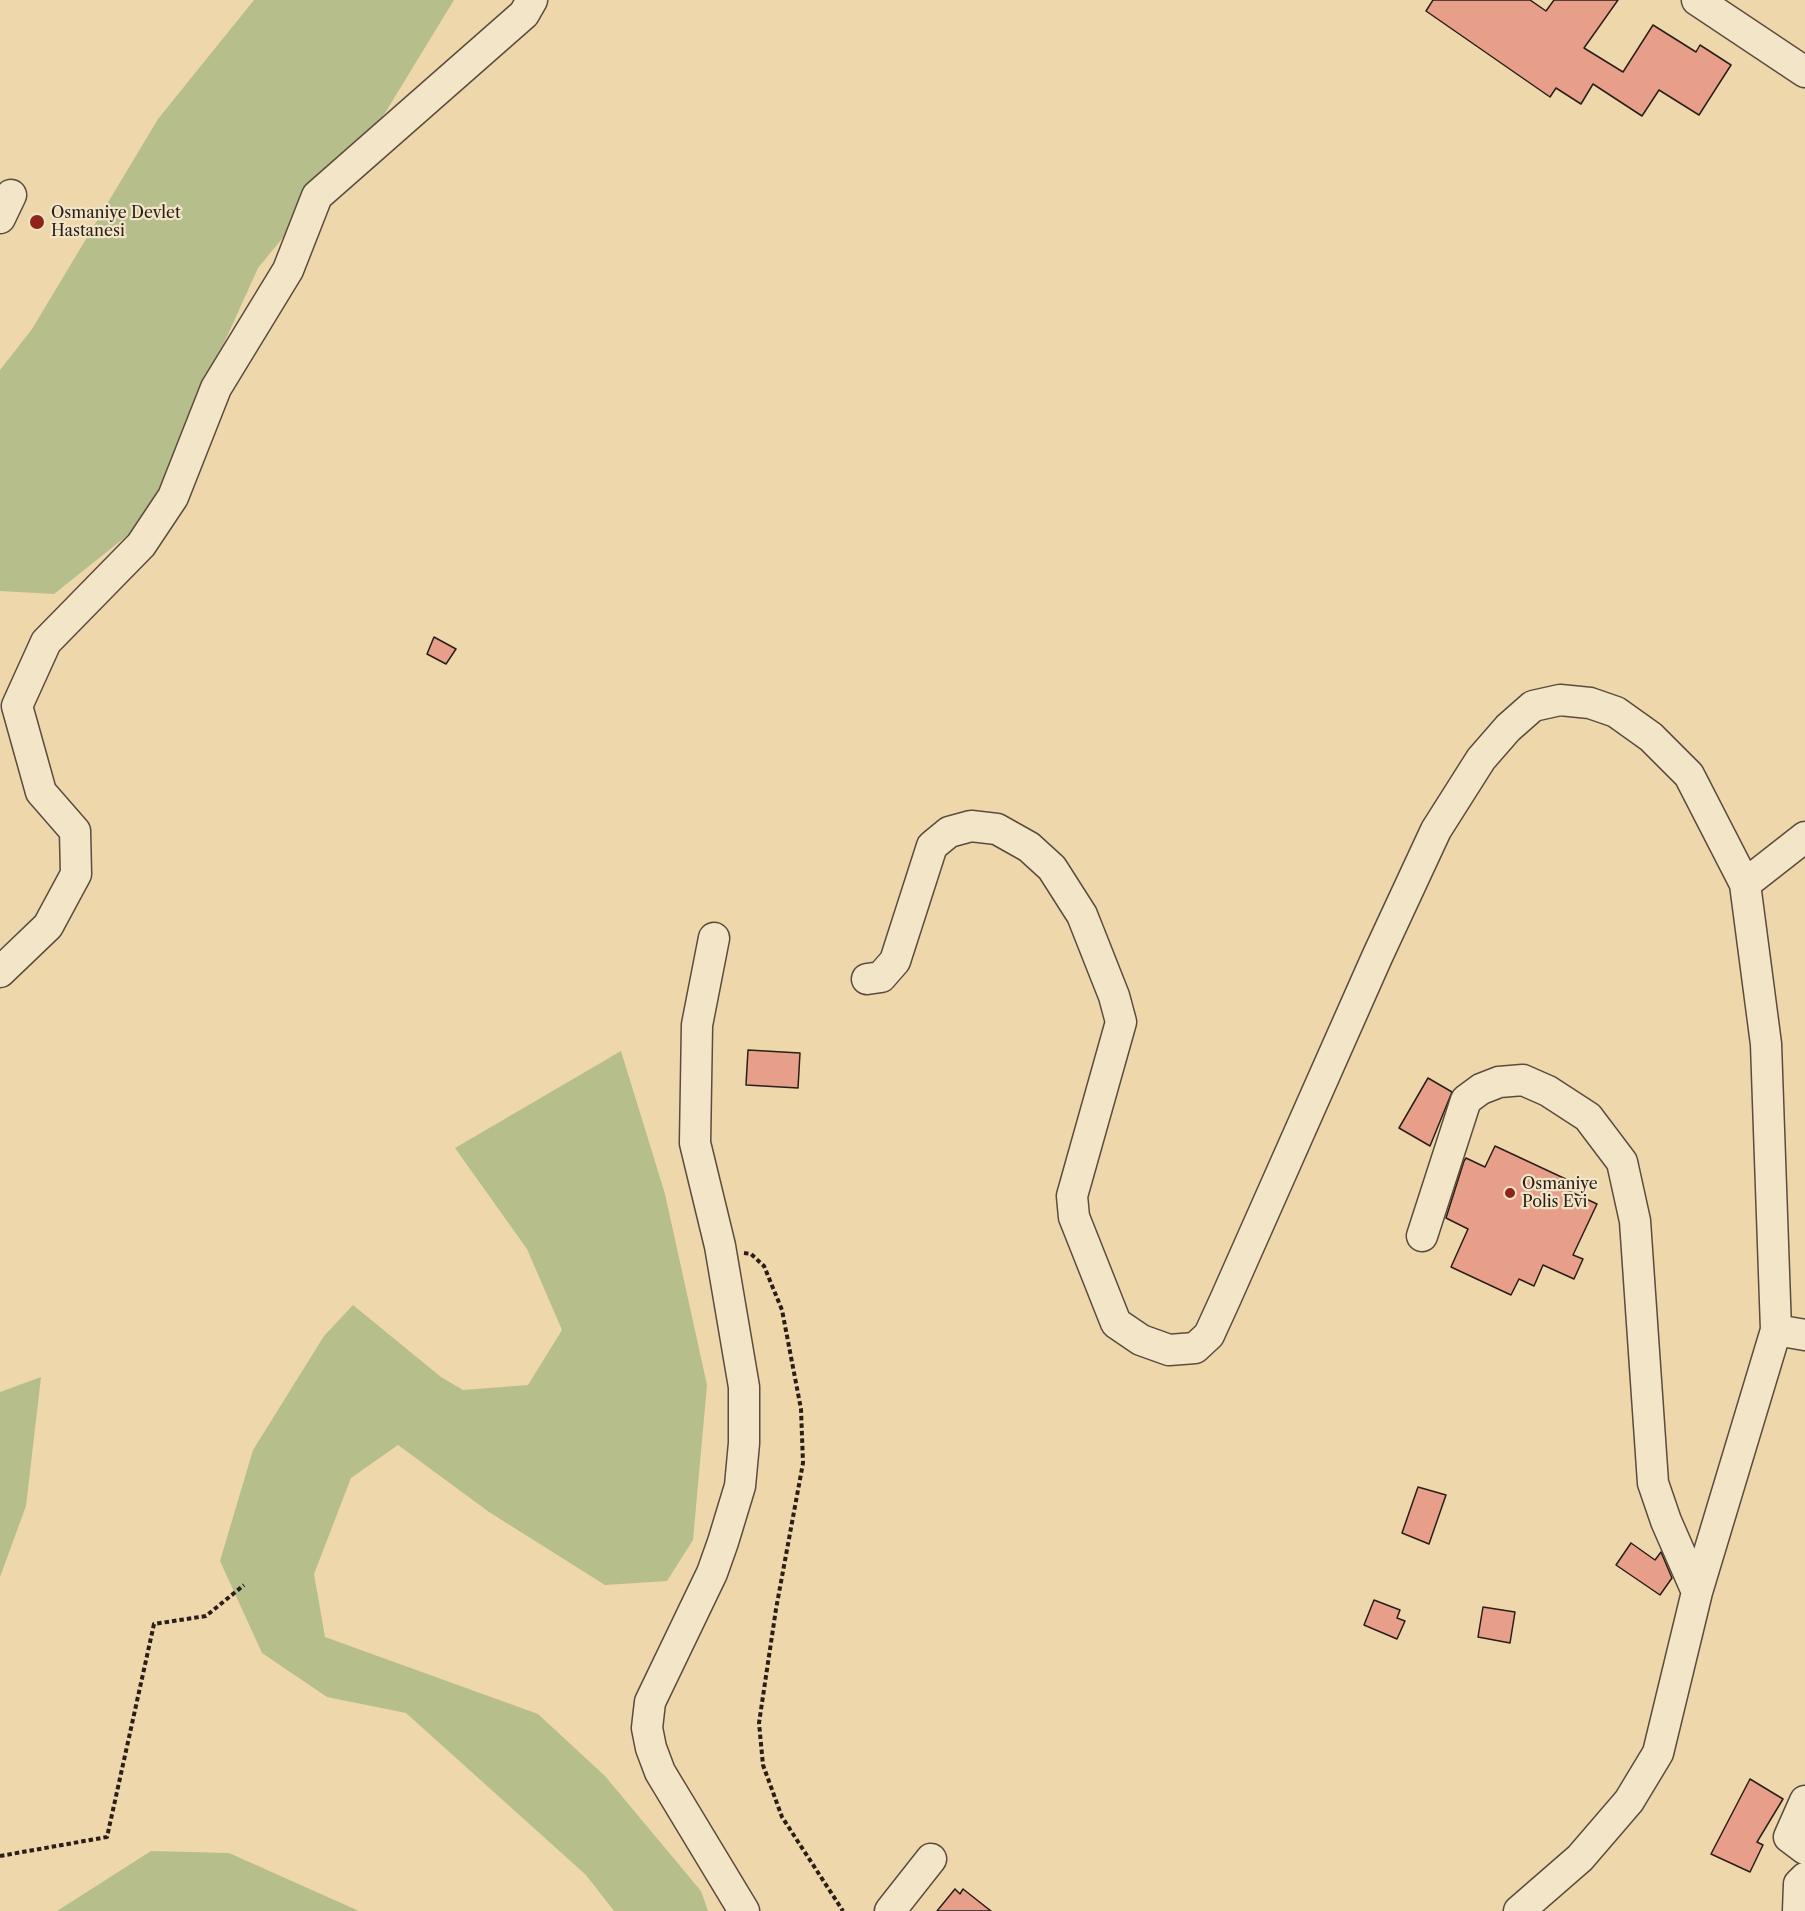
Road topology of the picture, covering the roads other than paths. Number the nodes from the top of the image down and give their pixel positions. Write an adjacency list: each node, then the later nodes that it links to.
1 (532, 0): 7 (street)
2 (1696, 0): 3 (street)
3 (1805, 72)
4 (1805, 837): 5 (street)
5 (1745, 884): 8 (street); 10 (street)
6 (714, 938): 16 (street)
7 (0, 972)
8 (867, 979)
9 (1422, 1236): 11 (street)
10 (1791, 1332): 11 (street)
11 (1697, 1592): 18 (street)
12 (1805, 1801): 13 (street)
13 (1805, 1849)
14 (931, 1859): 17 (street)
15 (1805, 1878): 19 (street)
16 (744, 1911)
17 (890, 1911)
18 (1519, 1911)
19 (1798, 1911)

